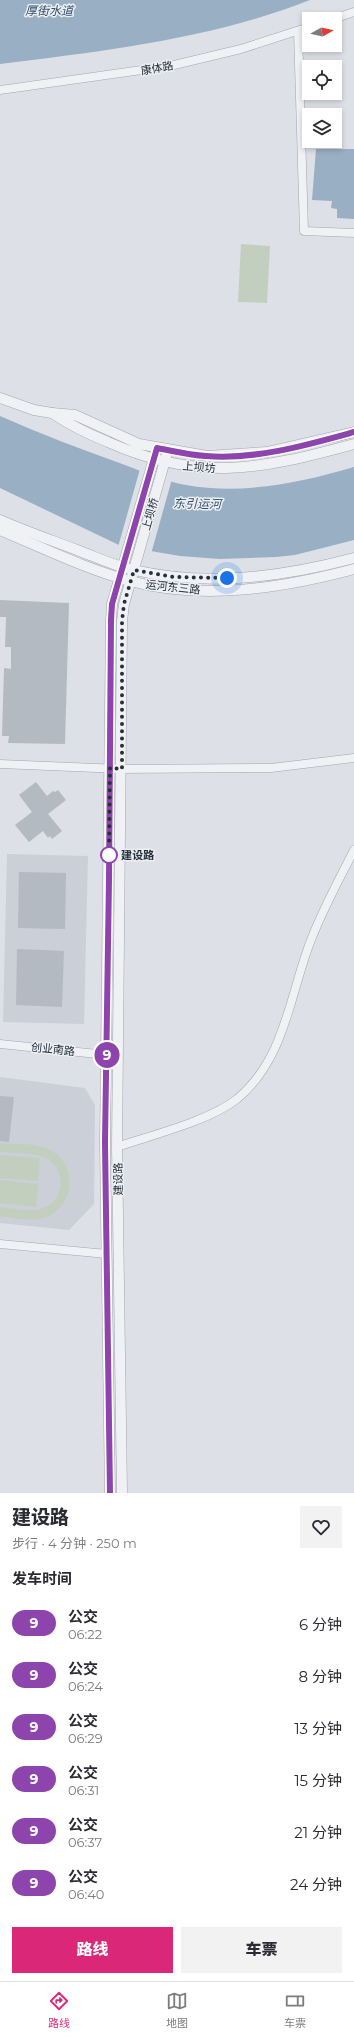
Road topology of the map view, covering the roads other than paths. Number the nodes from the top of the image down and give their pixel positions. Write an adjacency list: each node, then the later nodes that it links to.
1 (354, 12): 2 (street)
2 (342, 16)
3 (302, 30): 4 (street, 康体路)
4 (298, 31): 5 (street, 康体路); 6 (street)
5 (0, 90)
6 (354, 233)
7 (0, 398): 8 (street, 上坝坊)
8 (52, 413): 11 (street, 上坝坊); 13 (street, 上坝坊)
9 (354, 432): 12 (street, 上坝坊)
10 (354, 444): 14 (street, 上坝坊)
11 (157, 448): 12 (street, 上坝坊); 13 (street)
12 (168, 450): 14 (street)
13 (154, 459): 14 (street, 上坝坊); 17 (street, 上坝桥)
14 (165, 462): 18 (street, 上坝桥)
15 (0, 520): 20 (street, 运河东三路)
16 (0, 530): 23 (street, 运河东三路)
17 (127, 553): 20 (street, 建设路)
18 (138, 556): 22 (street, 建设路)
19 (354, 558): 22 (street, 运河东三路)
20 (123, 567): 22 (street, 运河东三路); 23 (street, 建设路)
21 (354, 569): 24 (street, 运河东三路)
22 (134, 570): 24 (street, 建设路)
23 (120, 578): 24 (street, 运河东三路); 27 (street, 建设路)
24 (131, 581): 28 (street, 建设路)
25 (354, 758): 28 (street)
26 (0, 764): 27 (street)
27 (110, 768): 28 (street); 32 (street, 建设路)
28 (122, 769): 33 (street, 建设路)
29 (354, 850): 30 (street)
30 (351, 864): 33 (street)
31 (0, 1044): 32 (street, 创业南路)
32 (107, 1055): 35 (street, 建设路)
33 (117, 1147): 37 (street, 建设路)
34 (0, 1244): 35 (street)
35 (107, 1254): 36 (street, 建设路)
36 (110, 1493)
37 (122, 1493)

